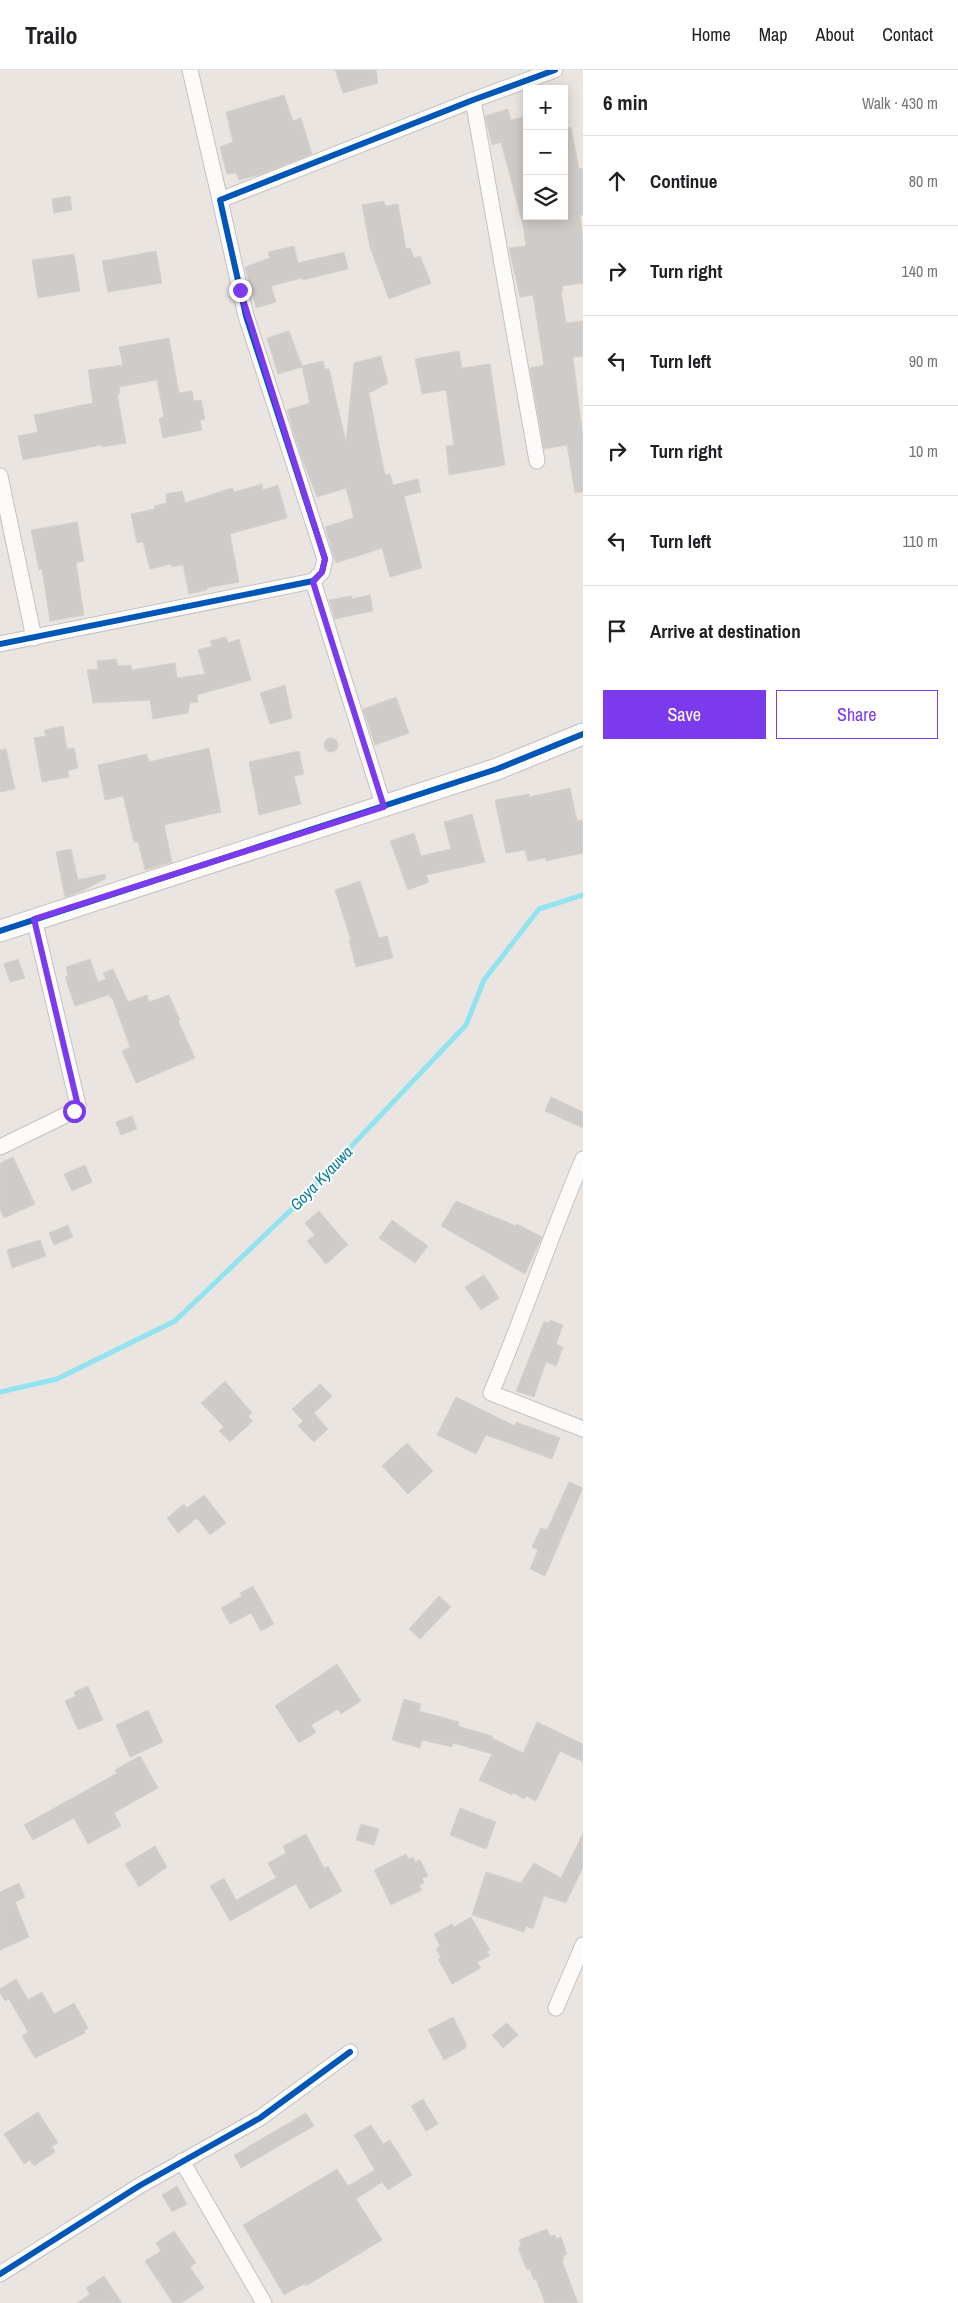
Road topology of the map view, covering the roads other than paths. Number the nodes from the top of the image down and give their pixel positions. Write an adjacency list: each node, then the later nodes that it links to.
1 (190, 70): 5 (street)
2 (555, 70): 3 (street)
3 (514, 77): 4 (street)
4 (473, 100): 5 (street); 6 (street)
5 (220, 200): 8 (street)
6 (537, 460)
7 (0, 476): 9 (street)
8 (313, 582): 9 (street); 12 (street)
9 (34, 638): 10 (street)
10 (0, 644)
11 (583, 734): 12 (street)
12 (384, 807): 13 (street)
13 (34, 919): 14 (street); 15 (street)
14 (0, 931)
15 (0, 1147)
16 (583, 1159): 17 (street)
17 (583, 1430)
18 (583, 1945): 19 (street)
19 (556, 2008)
20 (350, 2052): 21 (street)
21 (182, 2161): 22 (street); 23 (street)
22 (0, 2274)
23 (264, 2303)

